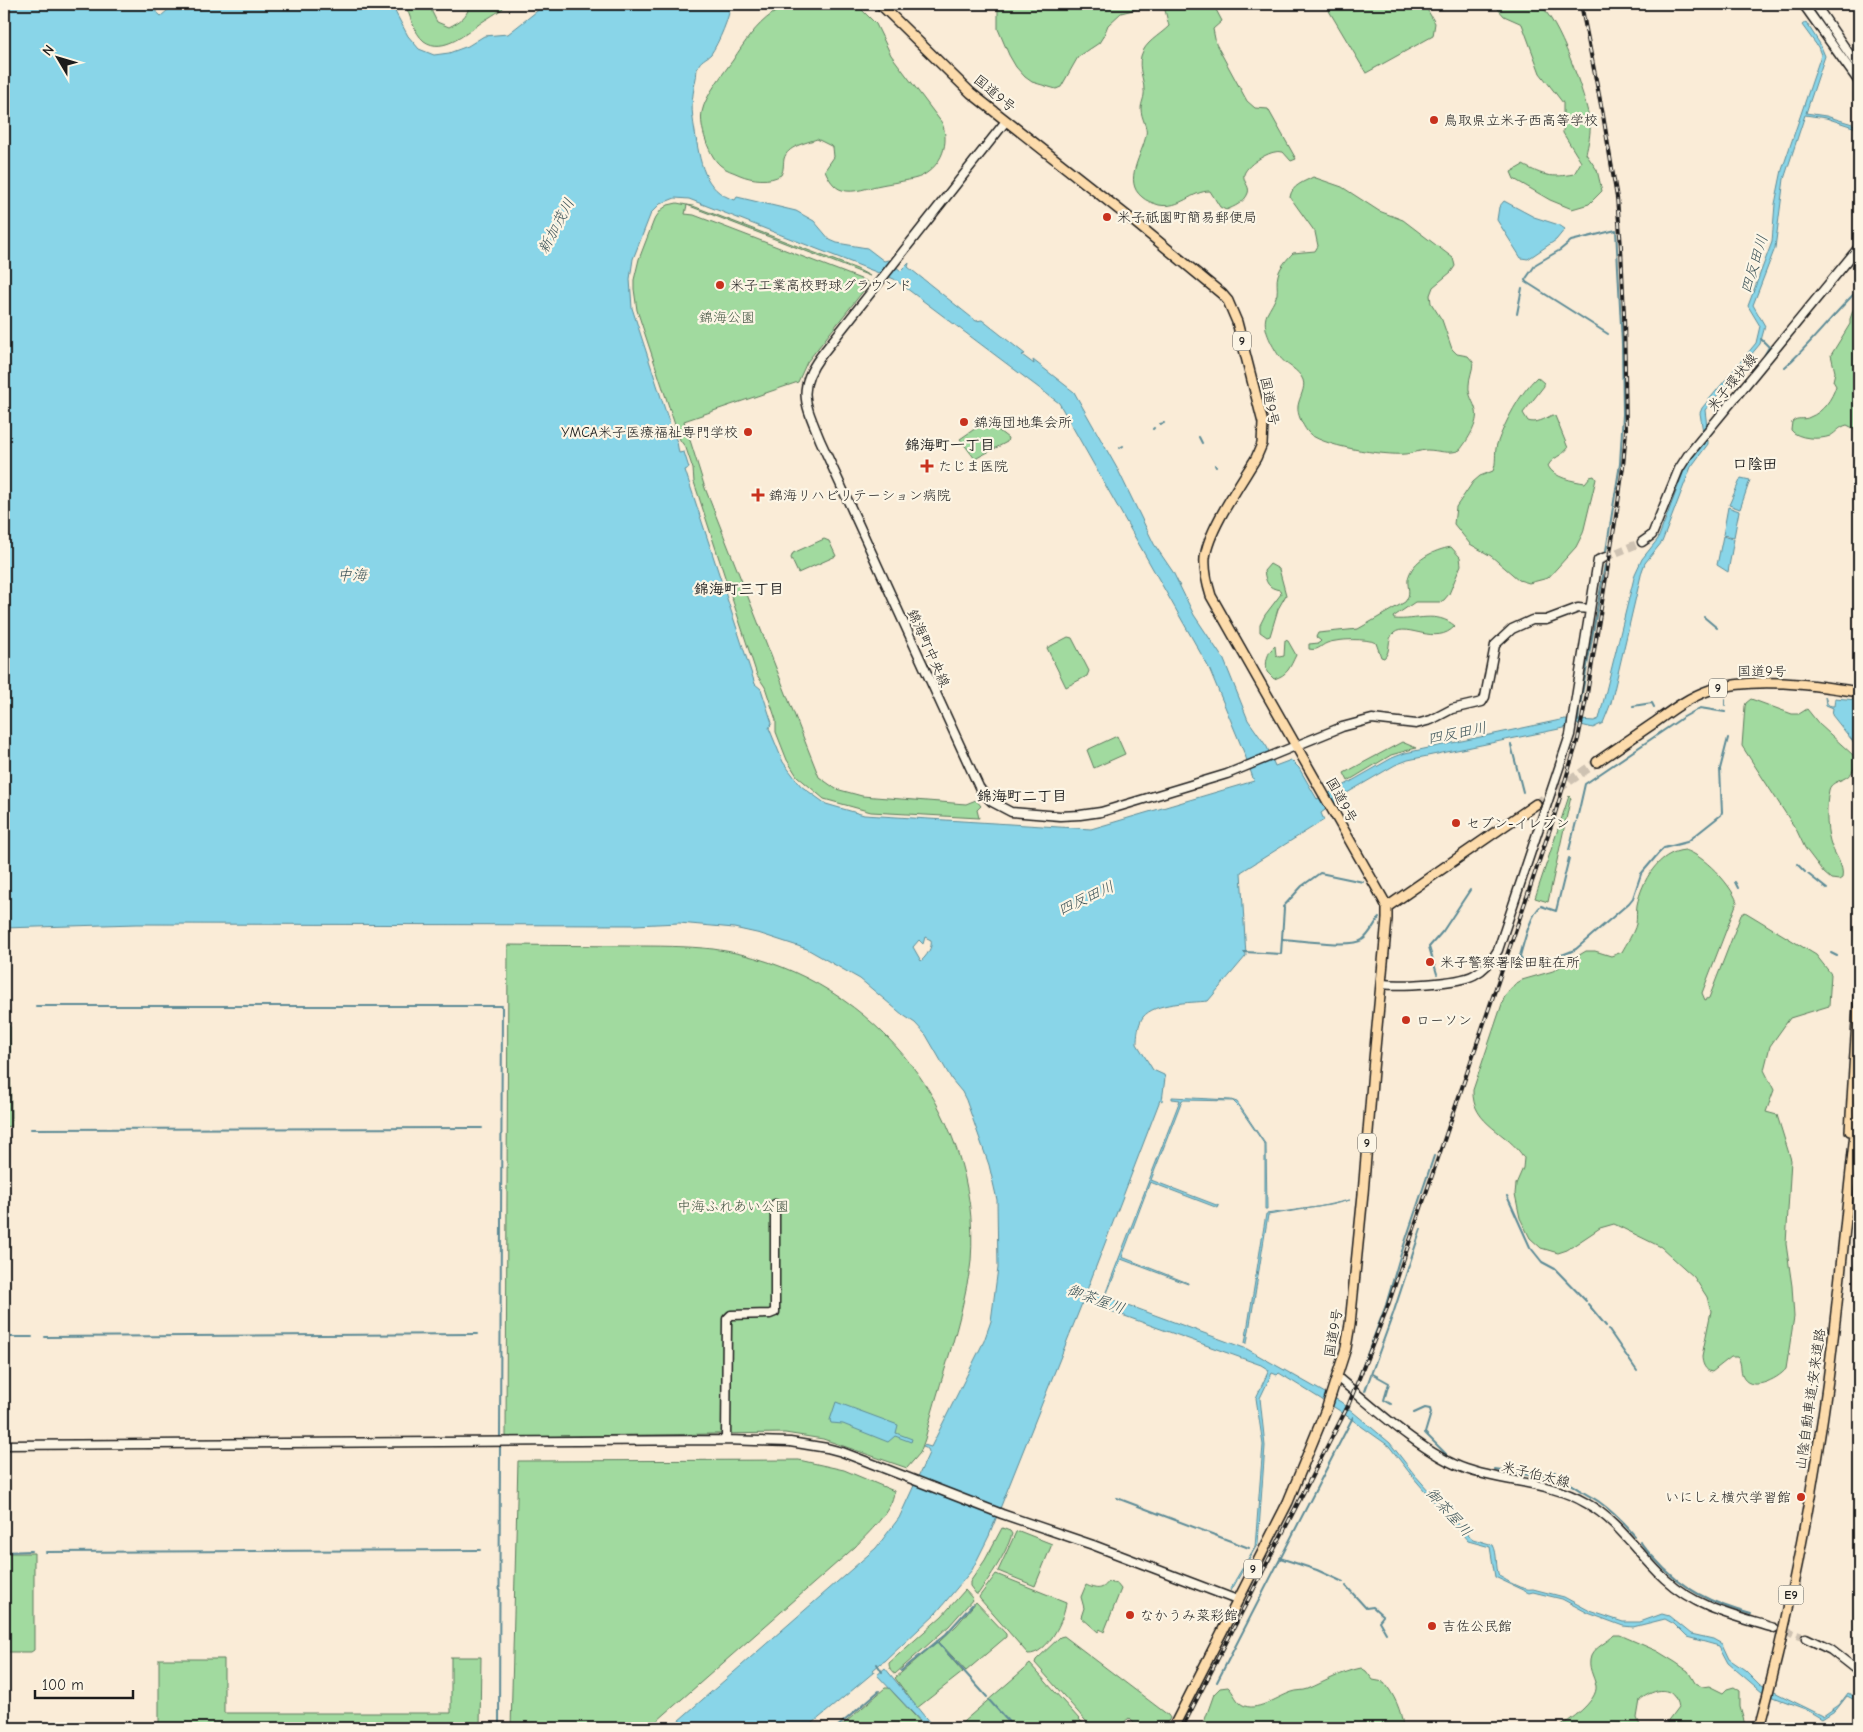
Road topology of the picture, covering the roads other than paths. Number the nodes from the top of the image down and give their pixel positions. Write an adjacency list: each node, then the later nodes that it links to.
1 (880, 4): 6 (highway, 国道9号 / 9)
2 (1803, 4): 5 (street)
3 (1815, 4): 4 (street)
4 (1859, 68)
5 (1859, 82)
6 (1006, 121): 12 (highway, 国道9号 / 9); 12 (street, 錦海町中央線)
7 (1859, 247): 8 (street, 米子環状線)
8 (1642, 542)
9 (1606, 556): 10 (street)
10 (1589, 609): 12 (street); 16 (street)
11 (1859, 692): 13 (highway, 国道9号 / 9)
12 (1296, 745): 15 (highway, 国道9号 / 9)
13 (1597, 762)
14 (1536, 804): 15 (highway)
15 (1387, 907): 16 (highway, 国道9号 / 9)
16 (1380, 984): 23 (highway, 国道9号 / 9)
17 (1859, 990): 21 (highway)
18 (1859, 1098): 20 (highway, 山陰自動車道;安来道路 / E9)
19 (1859, 1115): 20 (highway)
20 (1855, 1134): 21 (highway, 山陰自動車道;安来道路 / E9)
21 (1848, 1199): 31 (highway, 山陰自動車道;安来道路 / E9)
22 (775, 1204): 24 (street)
23 (1337, 1377): 26 (highway, 国道9号 / 9); 27 (street, 米子伯太線)
24 (726, 1440): 25 (street); 26 (street)
25 (4, 1445)
26 (1237, 1600): 30 (highway, 国道9号 / 9)
27 (1774, 1628)
28 (1806, 1638): 29 (street)
29 (1859, 1672)
30 (1173, 1728)
31 (1759, 1728)

